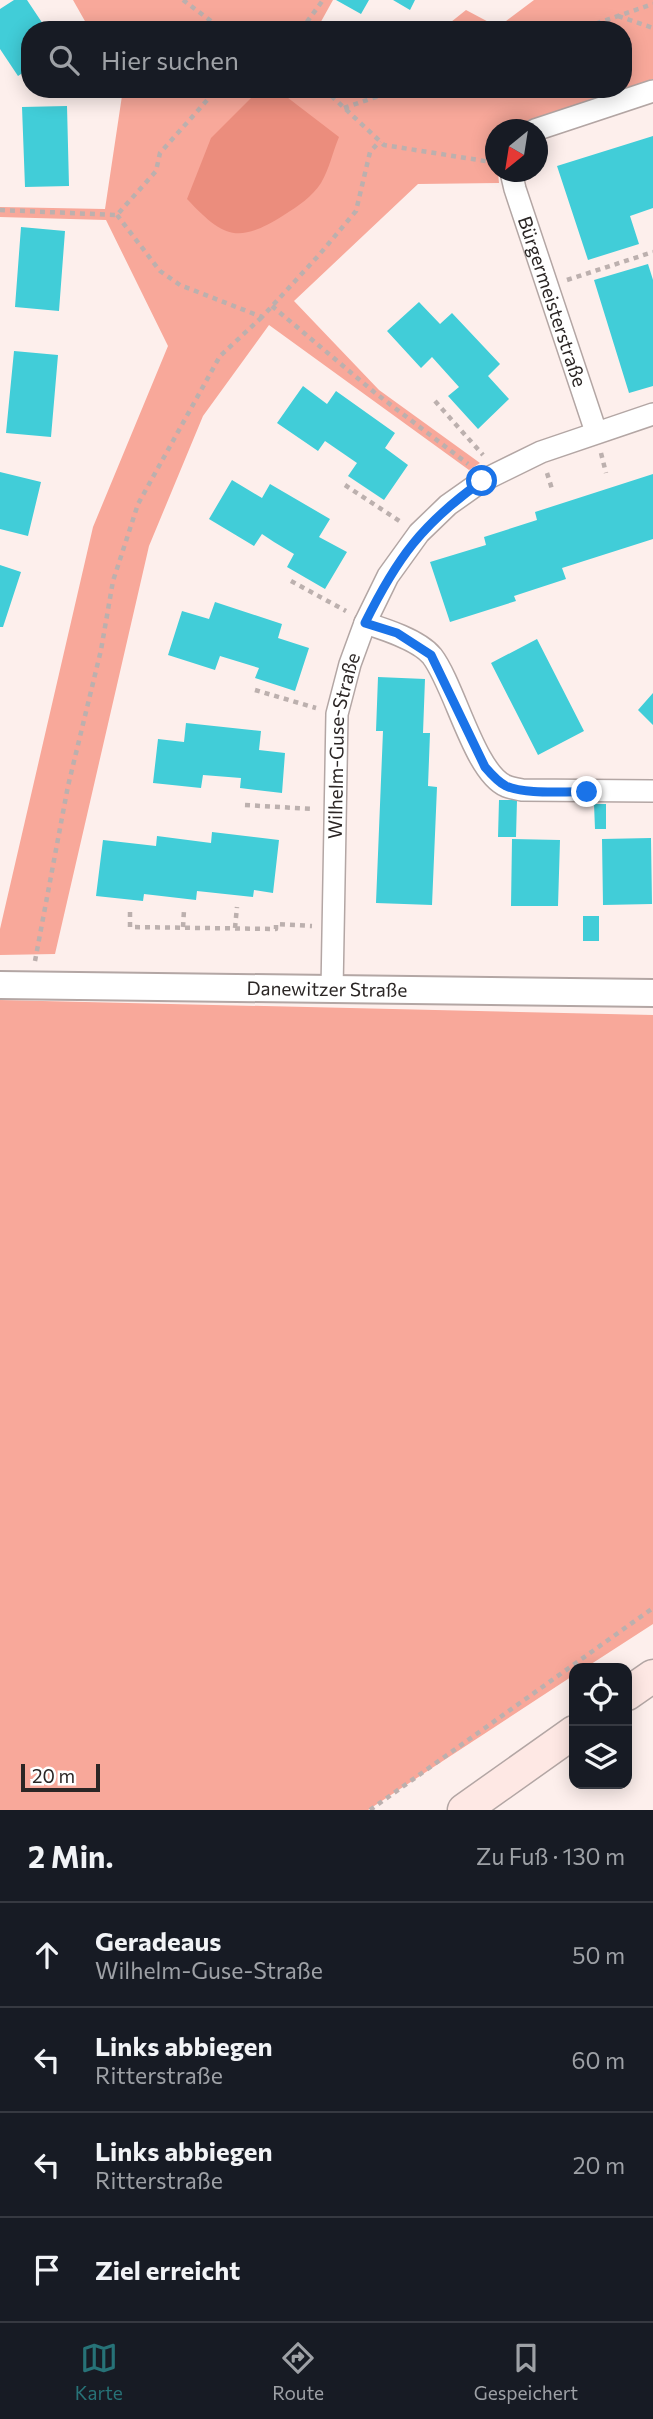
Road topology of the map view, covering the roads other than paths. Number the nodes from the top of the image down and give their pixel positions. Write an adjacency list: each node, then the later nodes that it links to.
1 (653, 91): 3 (street)
2 (632, 98): 4 (street)
3 (632, 98)
4 (548, 126)
5 (514, 182): 7 (street, Bürgermeisterstraße)
6 (653, 414): 7 (street, Wilhelm-Guse-Straße)
7 (596, 432): 8 (street, Wilhelm-Guse-Straße)
8 (365, 623): 9 (street); 11 (street, Wilhelm-Guse-Straße)
9 (653, 791)
10 (0, 985): 11 (street, Danewitzer Straße)
11 (332, 990): 12 (street, Danewitzer Straße)
12 (653, 993)
13 (653, 1676): 14 (main road)
14 (632, 1691)
15 (569, 1735): 16 (main road)
16 (464, 1810)

